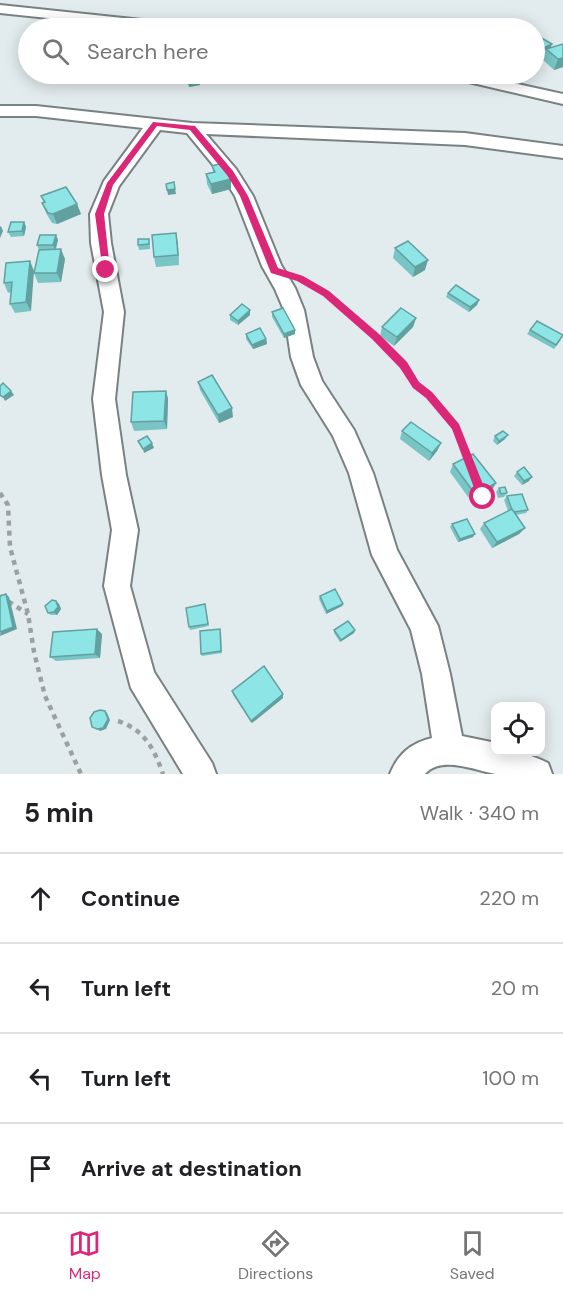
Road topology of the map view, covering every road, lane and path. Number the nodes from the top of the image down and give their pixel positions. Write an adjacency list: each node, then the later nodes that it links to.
1 (0, 9): 2 (street)
2 (85, 18)
3 (497, 84): 4 (street)
4 (563, 99)
5 (0, 111): 6 (street)
6 (155, 124): 7 (street); 18 (street)
7 (192, 128): 8 (street); 9 (street)
8 (563, 152)
9 (274, 270): 10 (path); 15 (street)
10 (473, 470)
11 (0, 493): 13 (path)
12 (0, 596): 13 (path)
13 (28, 614): 16 (path)
14 (118, 721): 17 (path)
15 (450, 750): 19 (street); 20 (street)
16 (81, 774)
17 (163, 774)
18 (201, 774)
19 (405, 774)
20 (537, 774)

